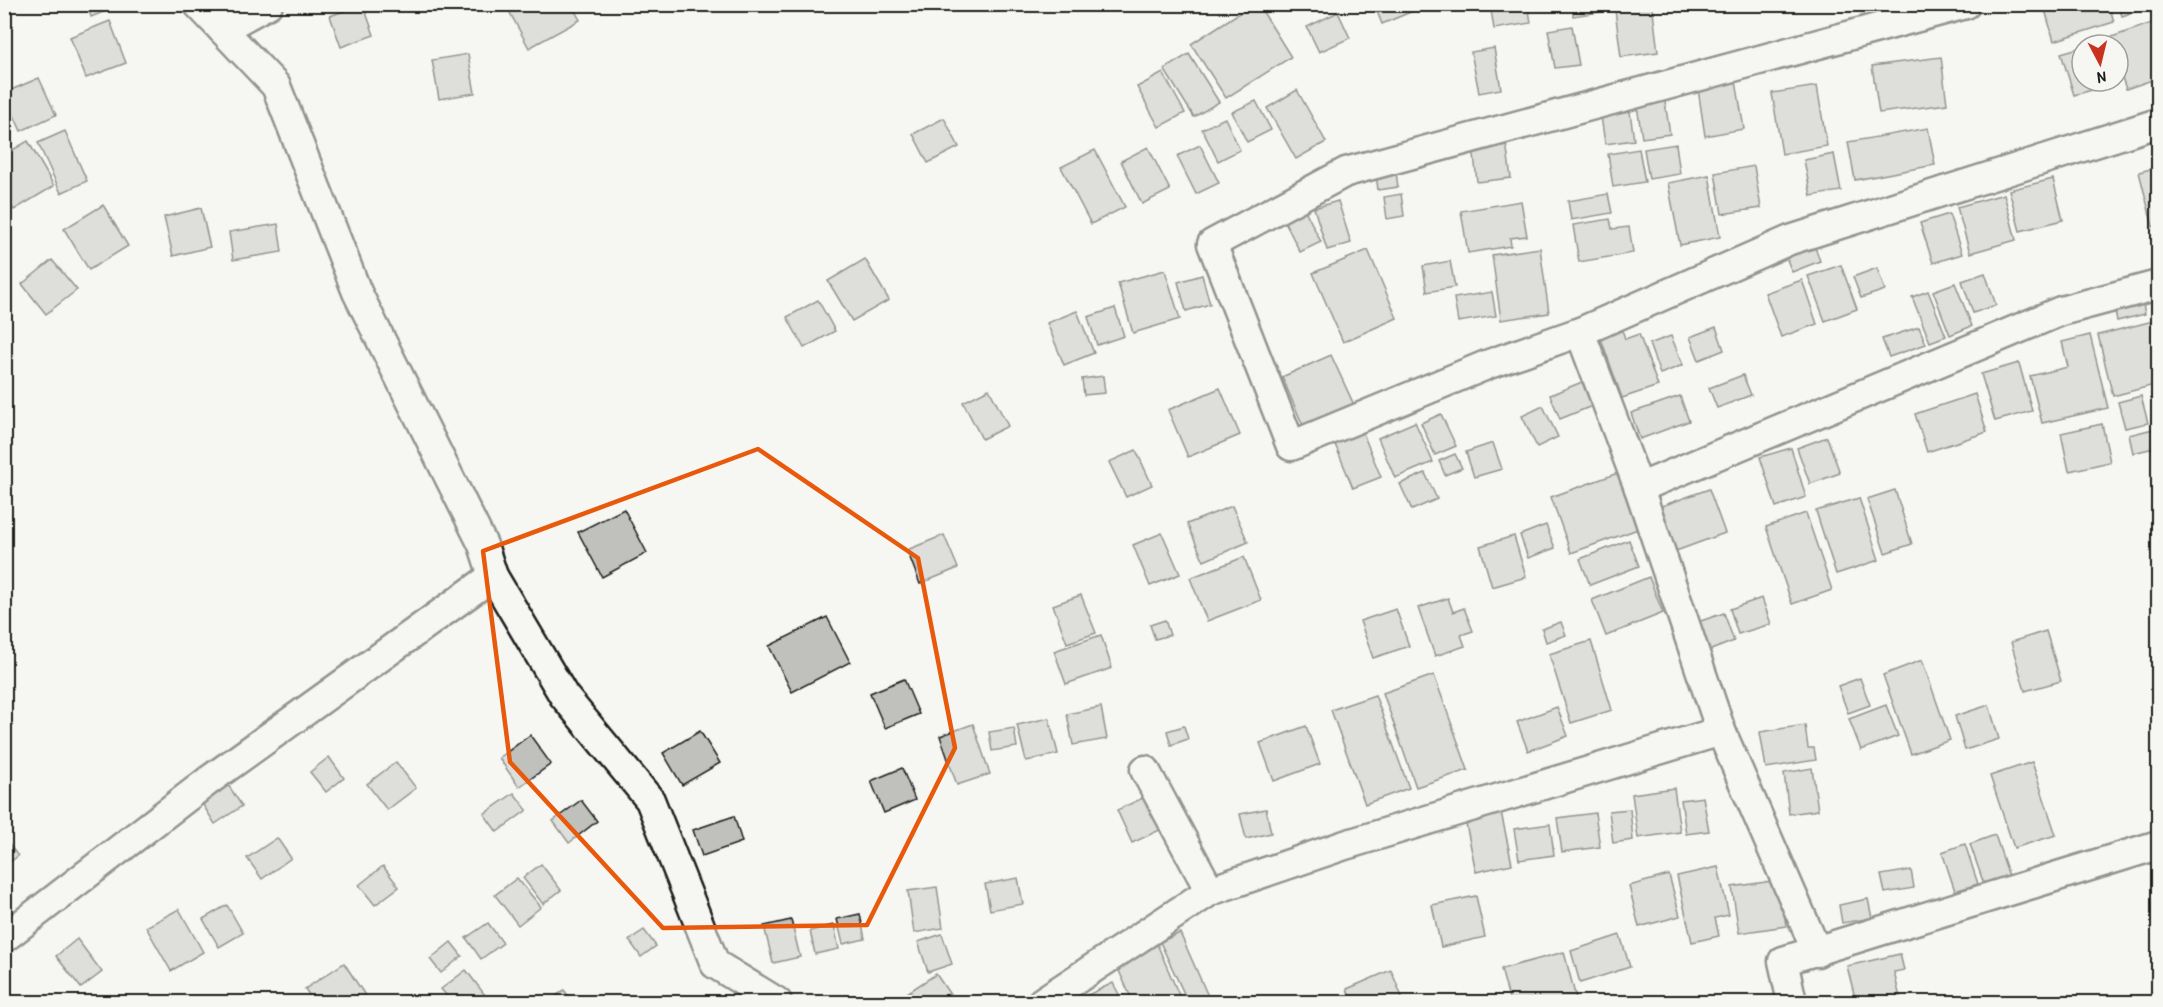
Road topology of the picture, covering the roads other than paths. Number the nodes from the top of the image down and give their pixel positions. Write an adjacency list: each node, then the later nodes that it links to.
1 (198, 4): 4 (street)
2 (268, 4): 4 (street)
3 (1966, 4): 7 (street)
4 (222, 29): 9 (street)
5 (2158, 123): 7 (street)
6 (2158, 285): 8 (street)
7 (1580, 332): 8 (street)
8 (1639, 488): 10 (street)
9 (493, 576): 14 (street); 16 (street)
10 (1721, 731): 13 (street); 15 (street)
11 (1144, 770): 13 (street)
12 (2158, 845): 15 (street)
13 (1210, 891): 17 (street)
14 (4, 938)
15 (1817, 952): 18 (street)
16 (777, 1002)
17 (1042, 1002)
18 (1792, 1002)

